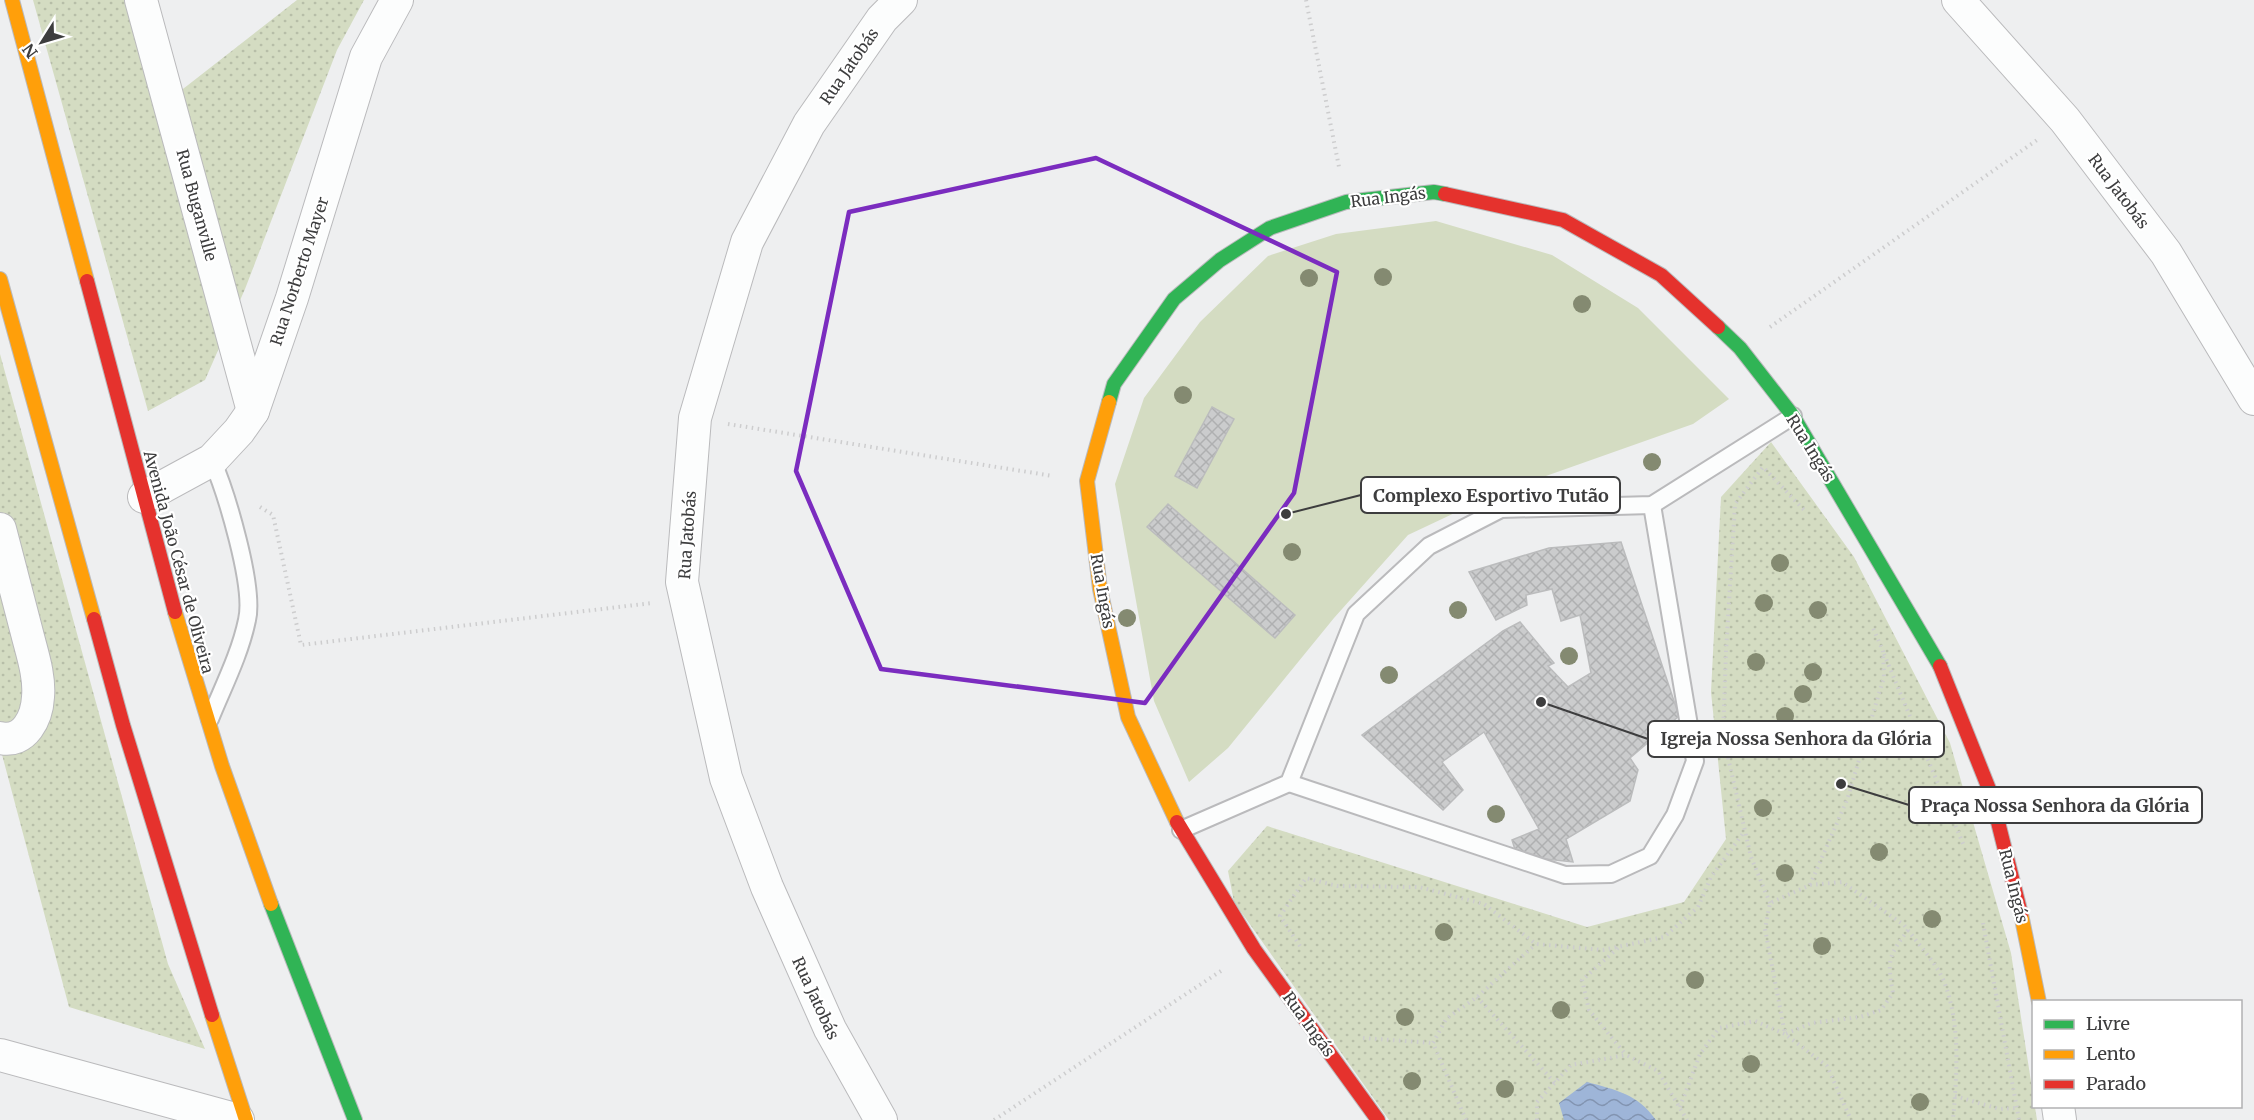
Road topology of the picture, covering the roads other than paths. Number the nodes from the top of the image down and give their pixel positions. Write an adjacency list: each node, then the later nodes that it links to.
1 (12, 0): 11 (street, Avenida João César de Oliveira)
2 (141, 0): 8 (street, Rua Buganville)
3 (397, 0): 8 (street, Rua Norberto Mayer)
4 (901, 0): 23 (street, Rua Jatobás)
5 (1958, 0): 7 (street, Rua Jatobás)
6 (0, 279): 21 (street)
7 (2254, 399)
8 (253, 411): 10 (street, Rua Norberto Mayer)
9 (1793, 416): 12 (lane); 17 (street, Rua Ingás); 18 (street, Rua Ingás)
10 (218, 472): 11 (street, Rua Norberto Mayer); 14 (lane)
11 (144, 497): 14 (street, Avenida João César de Oliveira)
12 (1652, 505): 16 (lane); 16 (lane)
13 (0, 529): 15 (street)
14 (207, 725): 22 (street, Avenida João César de Oliveira)
15 (0, 738)
16 (1289, 783): 17 (lane)
17 (1181, 830): 24 (street, Rua Ingás)
18 (2039, 1000)
19 (0, 1055): 20 (street)
20 (238, 1120)
21 (246, 1120)
22 (355, 1120)
23 (881, 1120)
24 (1378, 1120)

